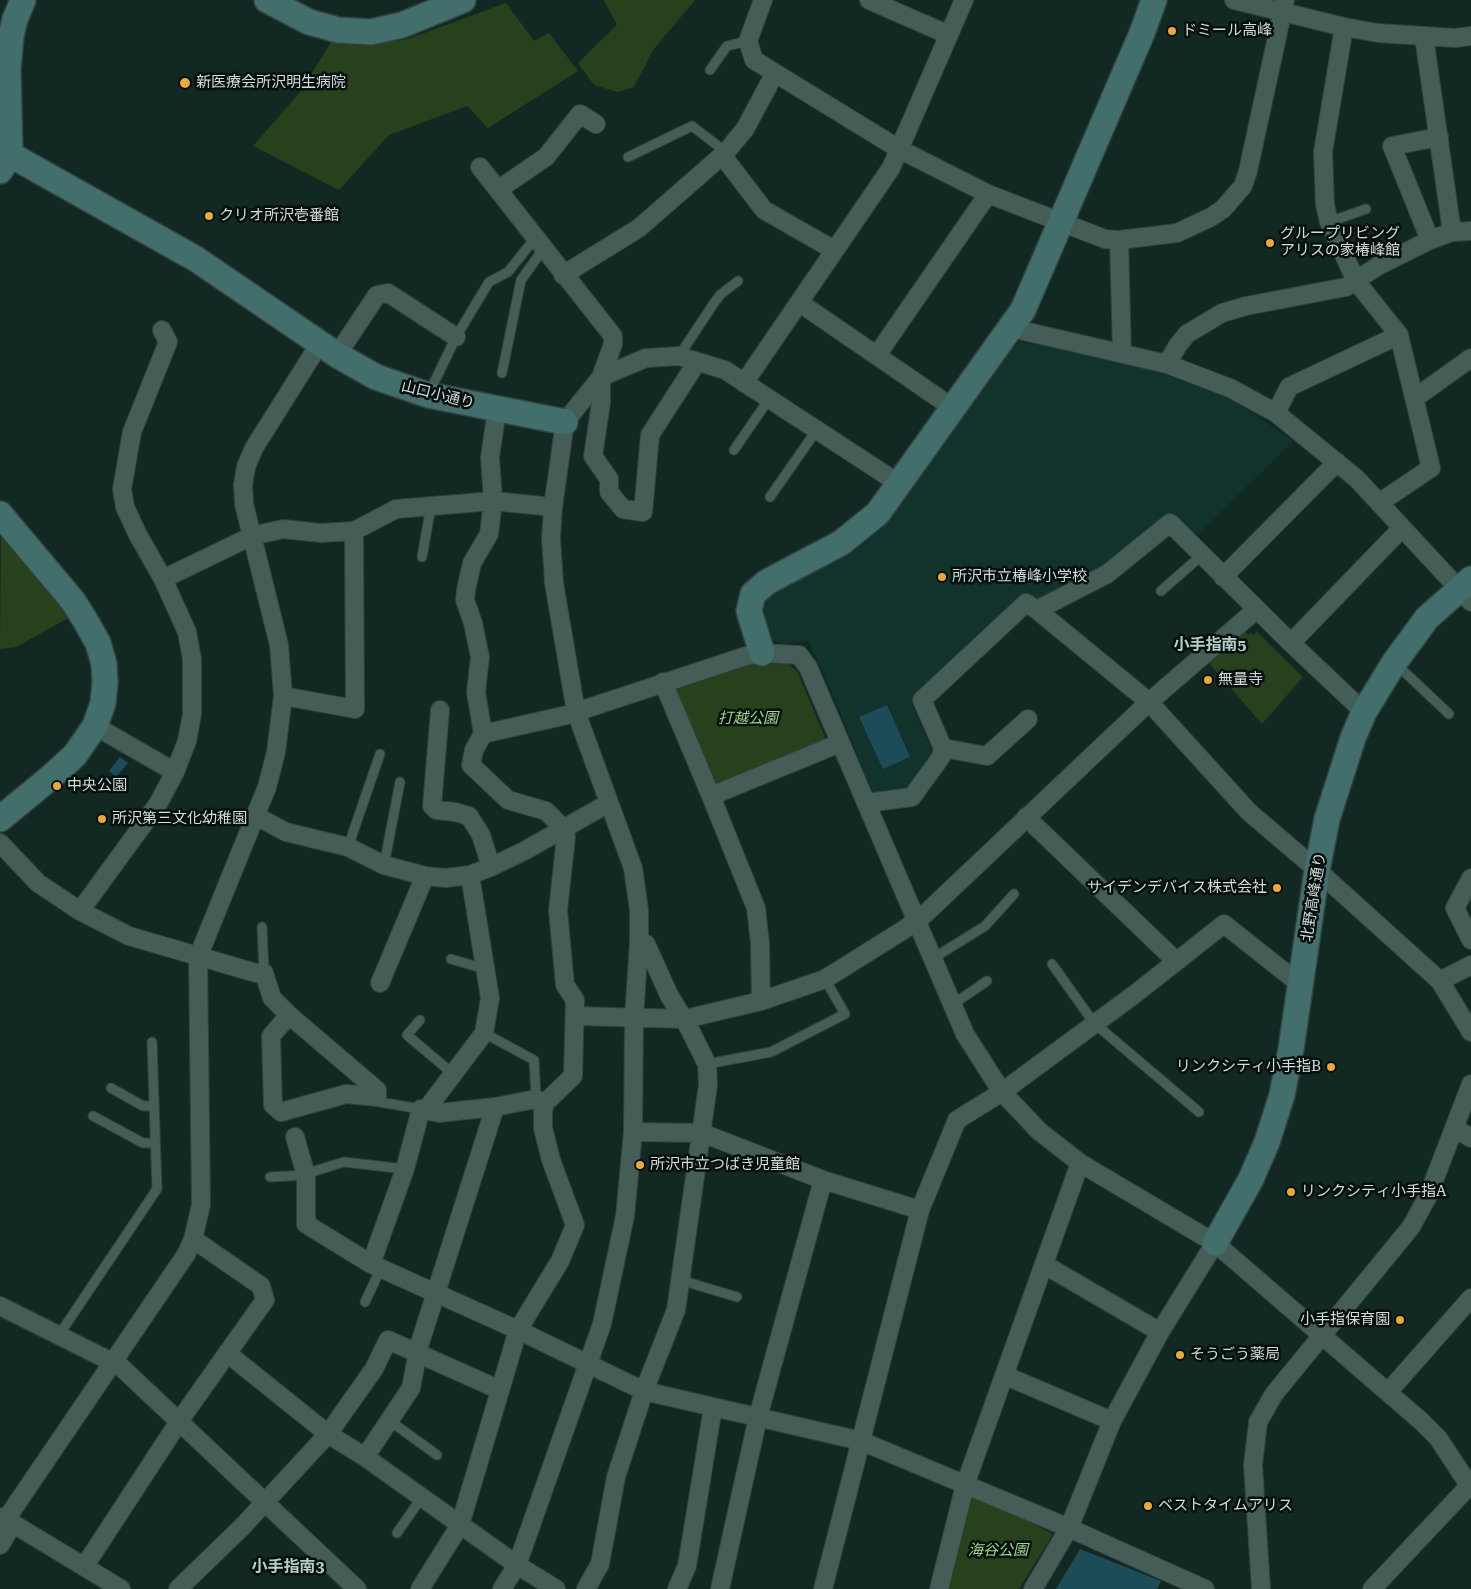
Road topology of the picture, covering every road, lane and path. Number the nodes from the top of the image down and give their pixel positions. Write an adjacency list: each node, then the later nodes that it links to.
1 (23, 0): 22 (street)
2 (267, 0): 3 (street)
3 (463, 0)
4 (763, 0): 14 (street)
5 (869, 0): 11 (street)
6 (964, 0): 11 (street)
7 (1154, 0): 27 (street)
8 (1234, 0): 9 (street)
9 (1284, 6): 10 (street); 31 (street)
10 (1344, 27): 13 (street); 28 (street)
11 (949, 35): 19 (street)
12 (1471, 36): 13 (street)
13 (1424, 37): 18 (street)
14 (748, 40): 15 (lane); 16 (street)
15 (710, 70)
16 (775, 73): 19 (street); 20 (street)
17 (596, 124): 24 (street)
18 (1439, 137): 30 (street); 32 (street)
19 (899, 149): 25 (street); 34 (street)
20 (724, 153): 21 (lane); 34 (street); 35 (street)
21 (628, 157)
22 (3, 158): 43 (street, 山口小通り)
23 (480, 166): 24 (street)
24 (499, 189): 33 (street)
25 (988, 194): 27 (street); 46 (street)
26 (1366, 209): 28 (lane)
27 (1060, 222): 31 (street); 39 (street)
28 (1329, 222): 37 (street)
29 (1471, 231): 30 (street)
30 (1452, 232): 32 (street)
31 (1119, 240): 44 (street)
32 (1430, 240): 37 (street)
33 (540, 242): 35 (street); 42 (lane); 50 (lane)
34 (834, 250): 38 (street)
35 (563, 275): 51 (street)
36 (738, 281): 45 (lane)
37 (1356, 281): 41 (street); 49 (street)
38 (800, 303): 46 (street); 52 (street)
39 (1011, 328): 44 (street); 57 (street)
40 (162, 330): 76 (street)
41 (1399, 335): 54 (street); 58 (street)
42 (456, 337): 43 (street); 53 (lane)
43 (329, 349): 53 (street, 山口小通り); 72 (street)
44 (1122, 352): 49 (street)
45 (678, 356): 48 (street); 51 (street)
46 (877, 356): 57 (street)
47 (1471, 358): 54 (street)
48 (696, 362): 51 (street); 52 (street)
49 (1167, 364): 58 (street)
50 (502, 374)
51 (602, 377): 59 (street)
52 (744, 383): 55 (street)
53 (428, 395): 56 (street, 山口小通り)
54 (1415, 398): 66 (street)
55 (769, 399): 60 (street); 61 (lane)
56 (496, 408): 59 (street, 山口小通り); 65 (street)
57 (953, 408): 63 (street)
58 (1276, 413): 62 (street)
59 (565, 422): 68 (street)
60 (816, 431): 63 (street); 64 (lane)
61 (734, 450)
62 (1337, 462): 66 (street); 75 (street)
63 (898, 483): 82 (street)
64 (770, 497)
65 (493, 501): 67 (street); 68 (street); 93 (street)
66 (1379, 503): 70 (street)
67 (431, 506): 71 (street); 74 (lane)
68 (553, 507): 88 (street)
69 (0, 514): 92 (street)
70 (1402, 528): 77 (street); 81 (street)
71 (354, 532): 72 (street); 85 (street)
72 (252, 536): 76 (street); 85 (street)
73 (1202, 555): 75 (street); 78 (lane); 80 (street)
74 (422, 557)
75 (1223, 577): 79 (street)
76 (163, 579): 97 (street)
77 (1467, 590): 83 (street, 北野高峰通り)
78 (1161, 591)
79 (1257, 609): 81 (street); 86 (street)
80 (1037, 610): 86 (street); 95 (street)
81 (1291, 643): 89 (street)
82 (762, 653): 84 (street); 94 (street)
83 (1394, 663): 89 (street, 北野高峰通り); 90 (lane)
84 (663, 682): 88 (street); 99 (street)
85 (283, 696): 102 (street)
86 (1150, 702): 103 (street); 110 (street)
87 (440, 710): 109 (street)
88 (576, 712): 93 (street); 101 (street)
89 (1364, 712): 110 (street, 北野高峰通り)
90 (1449, 714)
91 (1028, 720): 95 (street)
92 (95, 726): 97 (street); 104 (street)
93 (483, 734): 105 (street)
94 (840, 743): 99 (street); 100 (street)
95 (943, 748): 100 (street)
96 (380, 754): 107 (lane)
97 (175, 772): 115 (street)
98 (400, 782): 108 (lane)
99 (711, 796): 133 (street)
100 (866, 802): 116 (street)
101 (607, 804): 105 (street); 119 (street)
102 (254, 815): 107 (street); 120 (street)
103 (1026, 817): 116 (street); 123 (street)
104 (0, 818)
105 (563, 828): 109 (street); 136 (street)
106 (0, 843): 115 (street)
107 (348, 847): 108 (street)
108 (384, 865): 112 (street)
109 (491, 867): 111 (street)
110 (1317, 870): 130 (street); 132 (street, 北野高峰通り)
111 (470, 875): 112 (street); 126 (street)
112 (425, 876): 131 (street)
113 (1471, 878): 118 (street)
114 (1014, 894): 122 (lane)
115 (80, 911): 120 (street)
116 (915, 922): 122 (street); 128 (street)
117 (262, 927): 127 (lane)
118 (1471, 940)
119 (639, 942): 137 (street); 138 (street)
120 (198, 957): 127 (street); 168 (street)
121 (451, 959): 126 (lane)
122 (932, 959): 134 (street)
123 (1176, 961): 132 (street); 140 (street)
124 (1052, 964): 140 (lane)
125 (1471, 965): 130 (street)
126 (484, 969): 142 (street)
127 (264, 972): 135 (street)
128 (825, 979): 133 (street); 144 (lane)
129 (986, 981): 134 (lane)
130 (1440, 982): 141 (street)
131 (380, 983)
132 (1301, 985): 169 (street, 北野高峰通り)
133 (761, 1001): 138 (street)
134 (952, 1005): 148 (street)
135 (289, 1015): 149 (street); 149 (street)
136 (576, 1016): 137 (street); 150 (street)
137 (634, 1018): 138 (street); 157 (street)
138 (685, 1019): 144 (street)
139 (420, 1020): 145 (lane)
140 (1094, 1023): 148 (street); 154 (lane)
141 (1471, 1032)
142 (484, 1033): 145 (street); 150 (lane)
143 (152, 1042): 151 (lane)
144 (706, 1064): 158 (street)
145 (452, 1073): 153 (street)
146 (1471, 1084): 156 (street)
147 (111, 1088): 151 (lane)
148 (1002, 1092): 162 (street); 167 (street)
149 (377, 1097): 153 (lane)
150 (541, 1101): 152 (street); 178 (street)
151 (154, 1106): 161 (lane)
152 (495, 1107): 153 (street); 173 (street)
153 (423, 1110): 163 (street)
154 (1199, 1112)
155 (93, 1116): 161 (lane)
156 (1454, 1128): 160 (street); 181 (street)
157 (633, 1132): 158 (street); 185 (street)
158 (702, 1133): 166 (street); 172 (street)
159 (295, 1137): 164 (street)
160 (1471, 1138)
161 (155, 1143): 180 (lane)
162 (1080, 1163): 169 (street); 170 (street)
163 (405, 1169): 164 (lane); 171 (street)
164 (305, 1174): 165 (lane); 171 (street)
165 (270, 1177)
166 (823, 1180): 167 (street); 191 (street)
167 (920, 1210): 196 (street)
168 (194, 1239): 182 (street); 184 (street)
169 (1215, 1243): 179 (street); 181 (street)
170 (1045, 1265): 179 (street); 186 (street)
171 (376, 1266): 173 (street); 176 (lane)
172 (680, 1280): 174 (lane); 188 (street)
173 (437, 1294): 178 (street); 183 (street)
174 (737, 1297)
175 (1471, 1298): 189 (street)
176 (364, 1302)
177 (2, 1312): 180 (street)
178 (518, 1330): 185 (street); 187 (street)
179 (1160, 1332): 194 (street)
180 (59, 1335): 184 (street)
181 (1322, 1335): 189 (street); 223 (street)
182 (227, 1353): 192 (street); 195 (street)
183 (417, 1354): 187 (street); 193 (street); 195 (street)
184 (113, 1361): 192 (street); 203 (street)
185 (589, 1366): 188 (street); 208 (street)
186 (1006, 1376): 194 (street); 199 (street)
187 (500, 1390): 204 (street)
188 (644, 1391): 190 (street); 216 (street)
189 (1388, 1392): 200 (street)
190 (713, 1407): 191 (street); 217 (street)
191 (758, 1417): 196 (street); 218 (street)
192 (180, 1420): 202 (street); 209 (street)
193 (390, 1421): 197 (lane); 198 (street)
194 (1112, 1421): 205 (street)
195 (328, 1434): 198 (street); 202 (street)
196 (861, 1441): 199 (street); 219 (street)
197 (436, 1455)
198 (365, 1457): 201 (street)
199 (965, 1485): 205 (street); 220 (street)
200 (1471, 1486): 224 (street)
201 (422, 1497): 204 (street); 206 (lane)
202 (265, 1500): 210 (street); 212 (street)
203 (5, 1519): 207 (street); 209 (street)
204 (460, 1526): 208 (street); 213 (street)
205 (1069, 1528): 221 (street); 222 (street)
206 (397, 1533)
207 (0, 1545)
208 (517, 1566): 214 (street); 215 (street)
209 (84, 1567): 211 (street)
210 (182, 1588)
211 (121, 1589)
212 (357, 1589)
213 (420, 1589)
214 (502, 1589)
215 (556, 1589)
216 (586, 1589)
217 (677, 1589)
218 (720, 1589)
219 (823, 1589)
220 (939, 1589)
221 (1033, 1589)
222 (1206, 1589)
223 (1261, 1589)
224 (1372, 1589)

